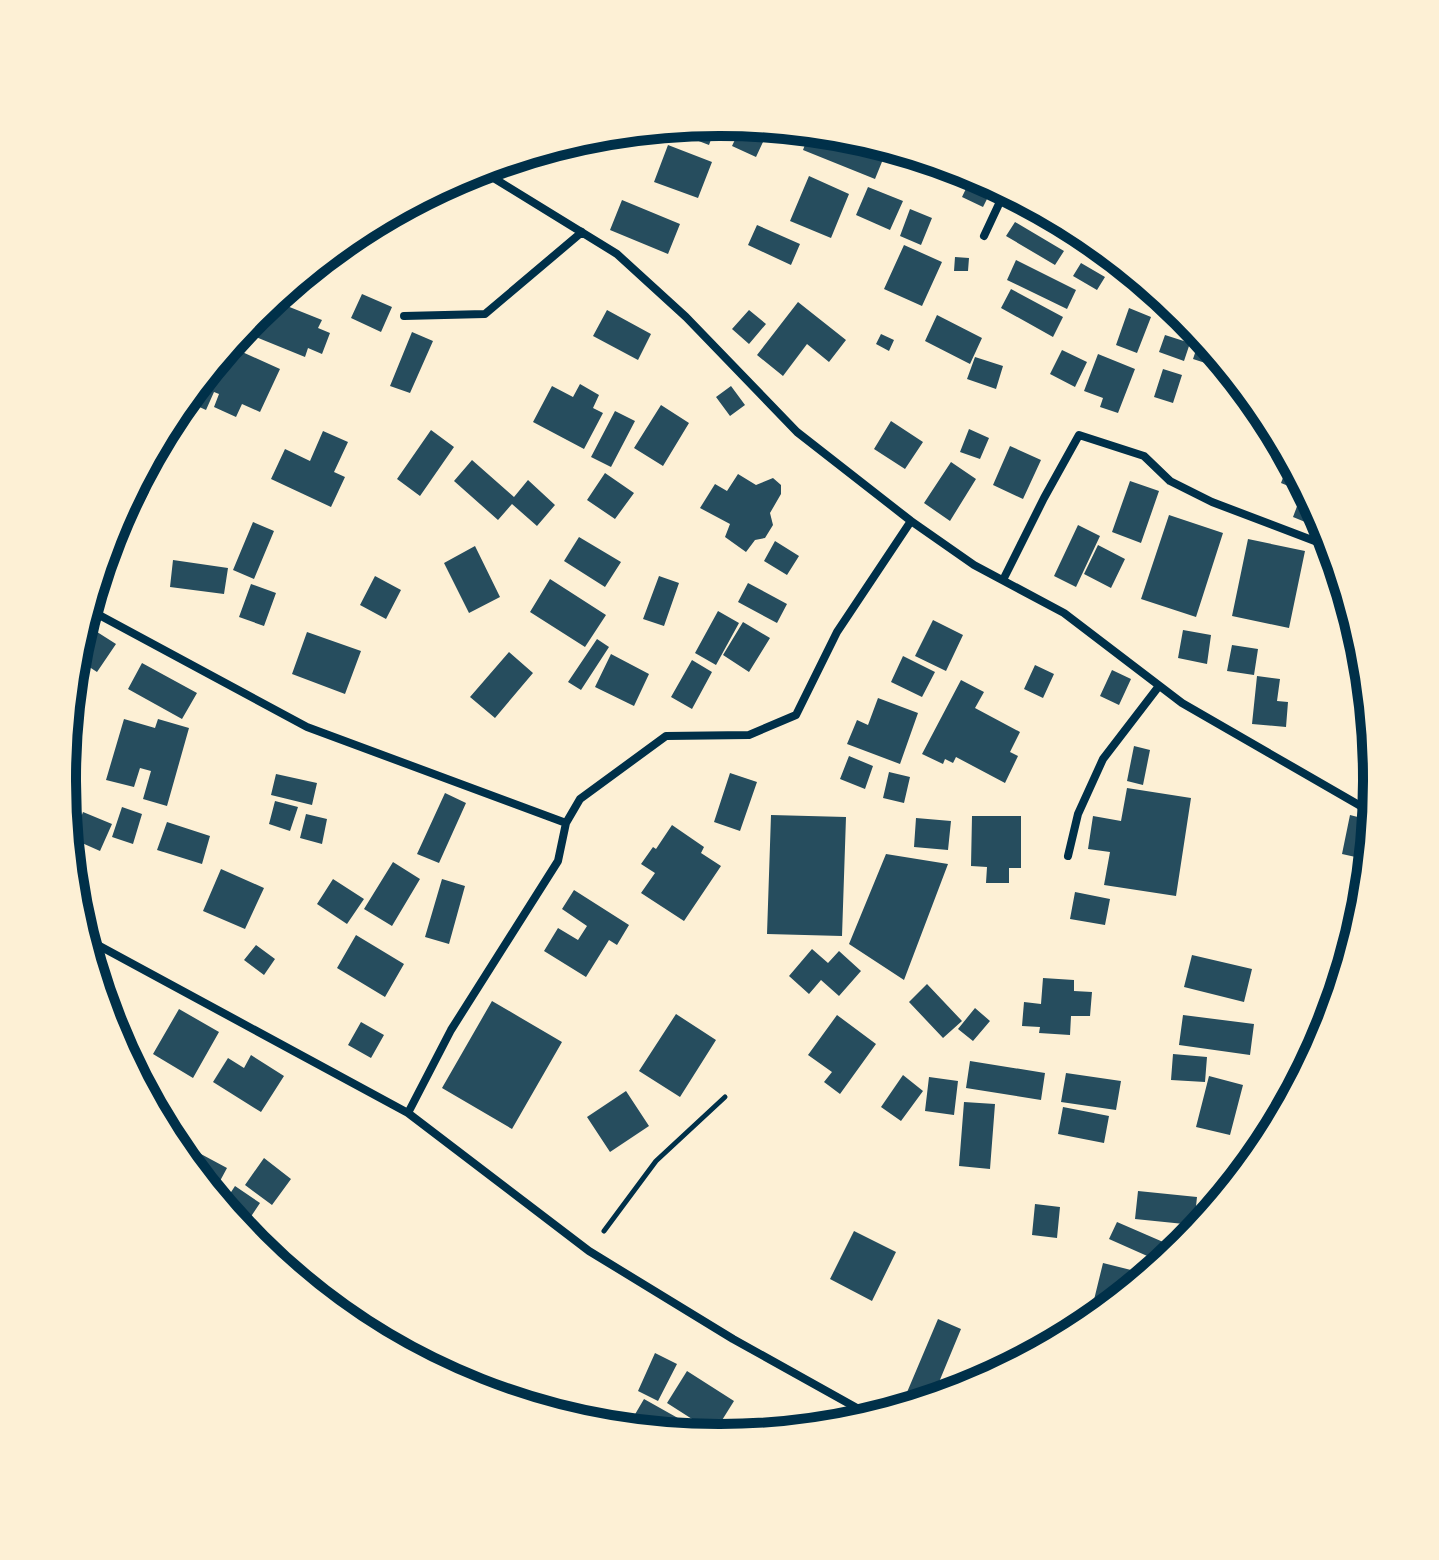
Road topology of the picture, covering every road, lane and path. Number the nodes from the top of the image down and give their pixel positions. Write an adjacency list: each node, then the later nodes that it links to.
1 (493, 178): 3 (street)
2 (1000, 201): 4 (street)
3 (582, 232): 5 (street); 6 (street)
4 (984, 236)
5 (404, 316)
6 (911, 521): 8 (street); 12 (street)
7 (1317, 542): 8 (street)
8 (1003, 580): 10 (street)
9 (98, 614): 12 (street)
10 (1159, 686): 11 (street); 13 (street)
11 (1362, 806)
12 (566, 823): 16 (street)
13 (1068, 856)
14 (97, 945): 16 (street)
15 (725, 1097): 17 (path)
16 (408, 1113): 17 (street)
17 (589, 1251): 18 (street)
18 (857, 1408)

